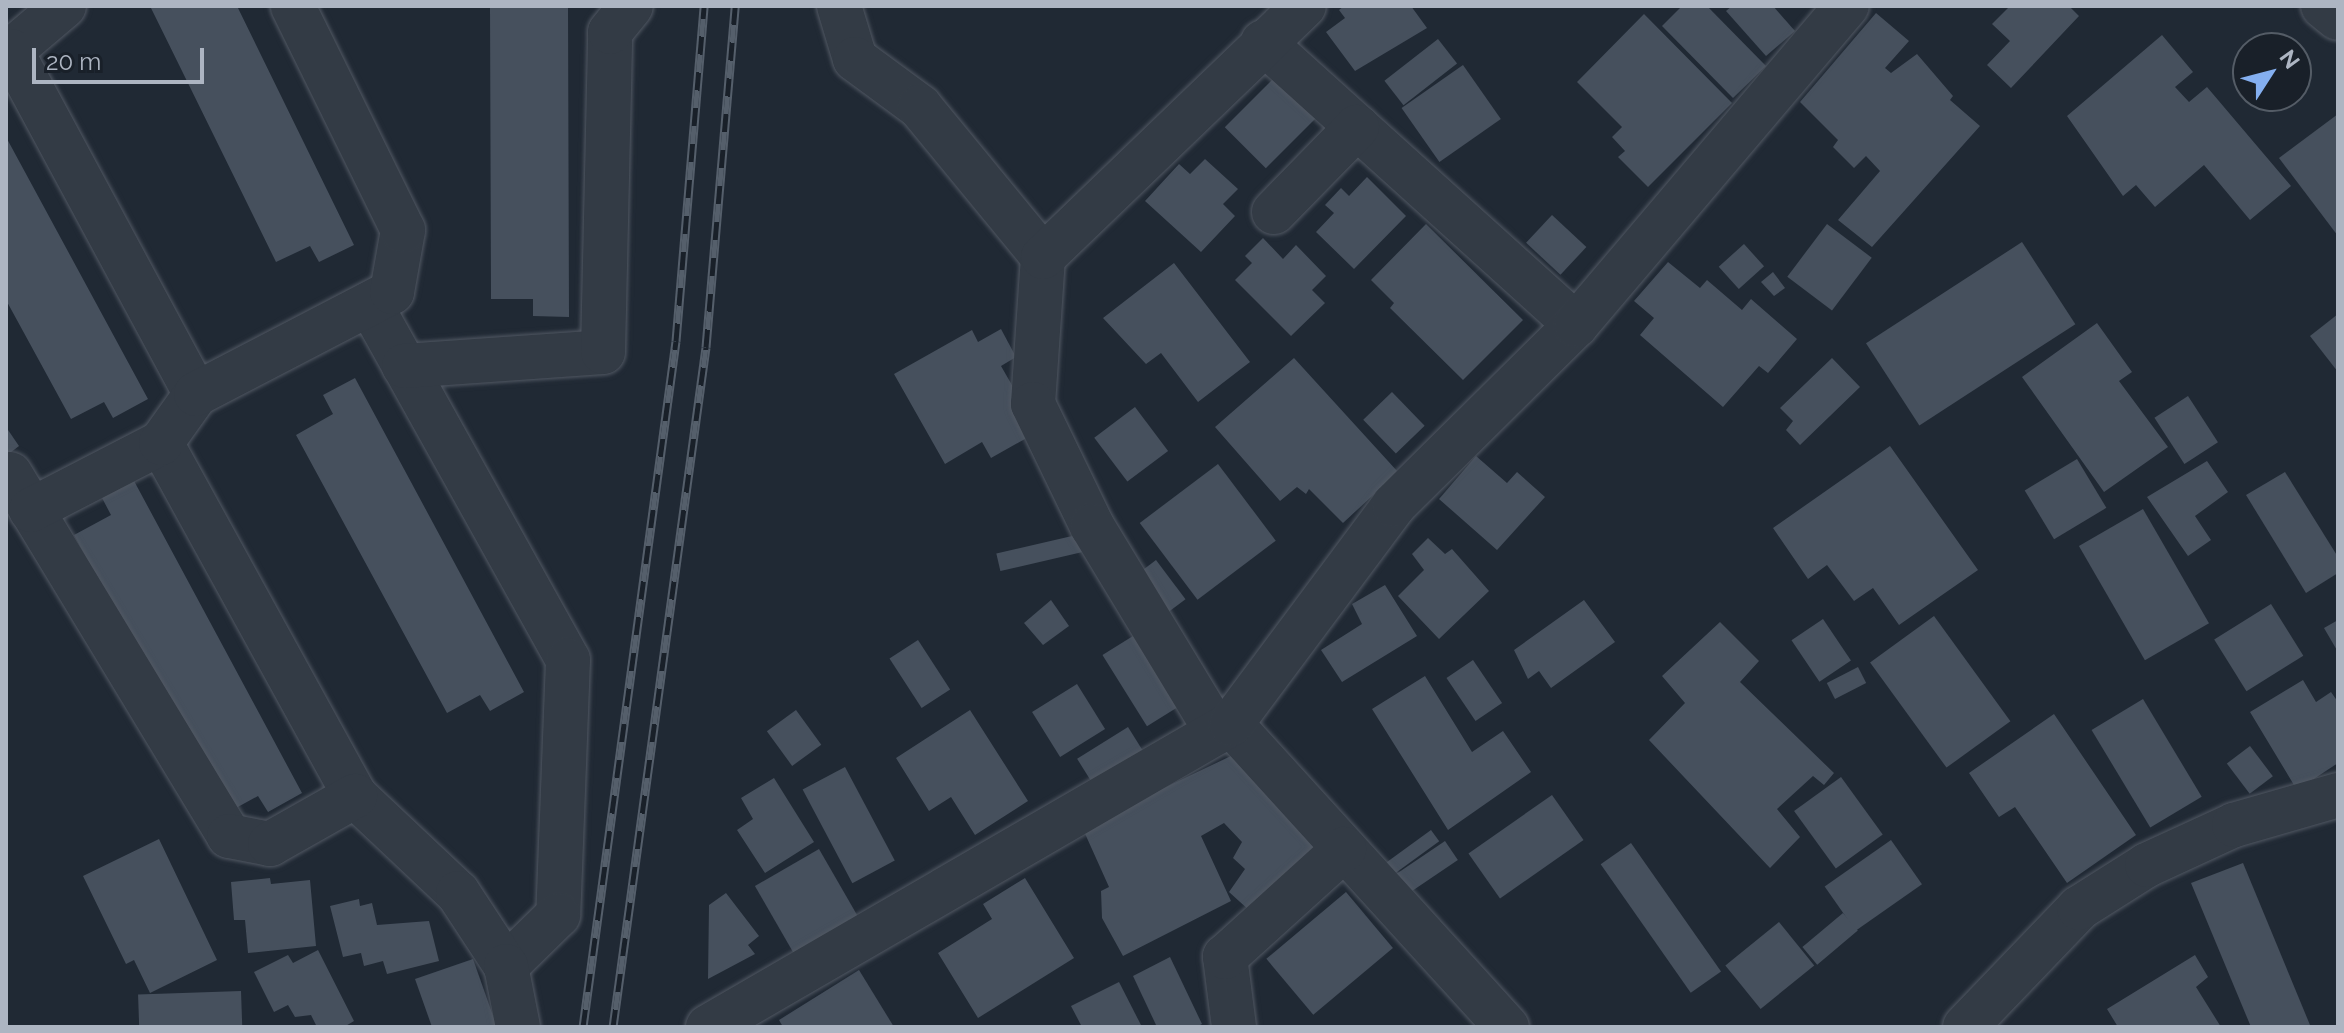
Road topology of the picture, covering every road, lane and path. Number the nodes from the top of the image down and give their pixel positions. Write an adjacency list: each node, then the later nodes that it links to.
1 (64, 6): 16 (street)
2 (293, 6): 13 (street)
3 (631, 6): 15 (street)
4 (839, 6): 12 (street)
5 (1304, 6): 9 (street)
6 (1847, 6): 14 (street)
7 (2323, 6): 8 (street)
8 (2338, 18)
9 (1263, 42): 10 (street); 12 (street)
10 (1357, 127): 11 (street); 14 (street)
11 (1274, 212)
12 (1043, 257): 18 (street)
13 (370, 304): 15 (street); 16 (street)
14 (1576, 325): 18 (street)
15 (404, 366): 22 (street)
16 (196, 394): 17 (street)
17 (161, 443): 20 (street); 20 (street)
18 (1224, 728): 21 (street); 24 (street)
19 (2338, 795): 27 (street)
20 (355, 796): 22 (street)
21 (1344, 849): 25 (street); 26 (street)
22 (506, 966): 23 (street)
23 (518, 1027)
24 (708, 1027)
25 (1234, 1027)
26 (1507, 1027)
27 (1965, 1027)

